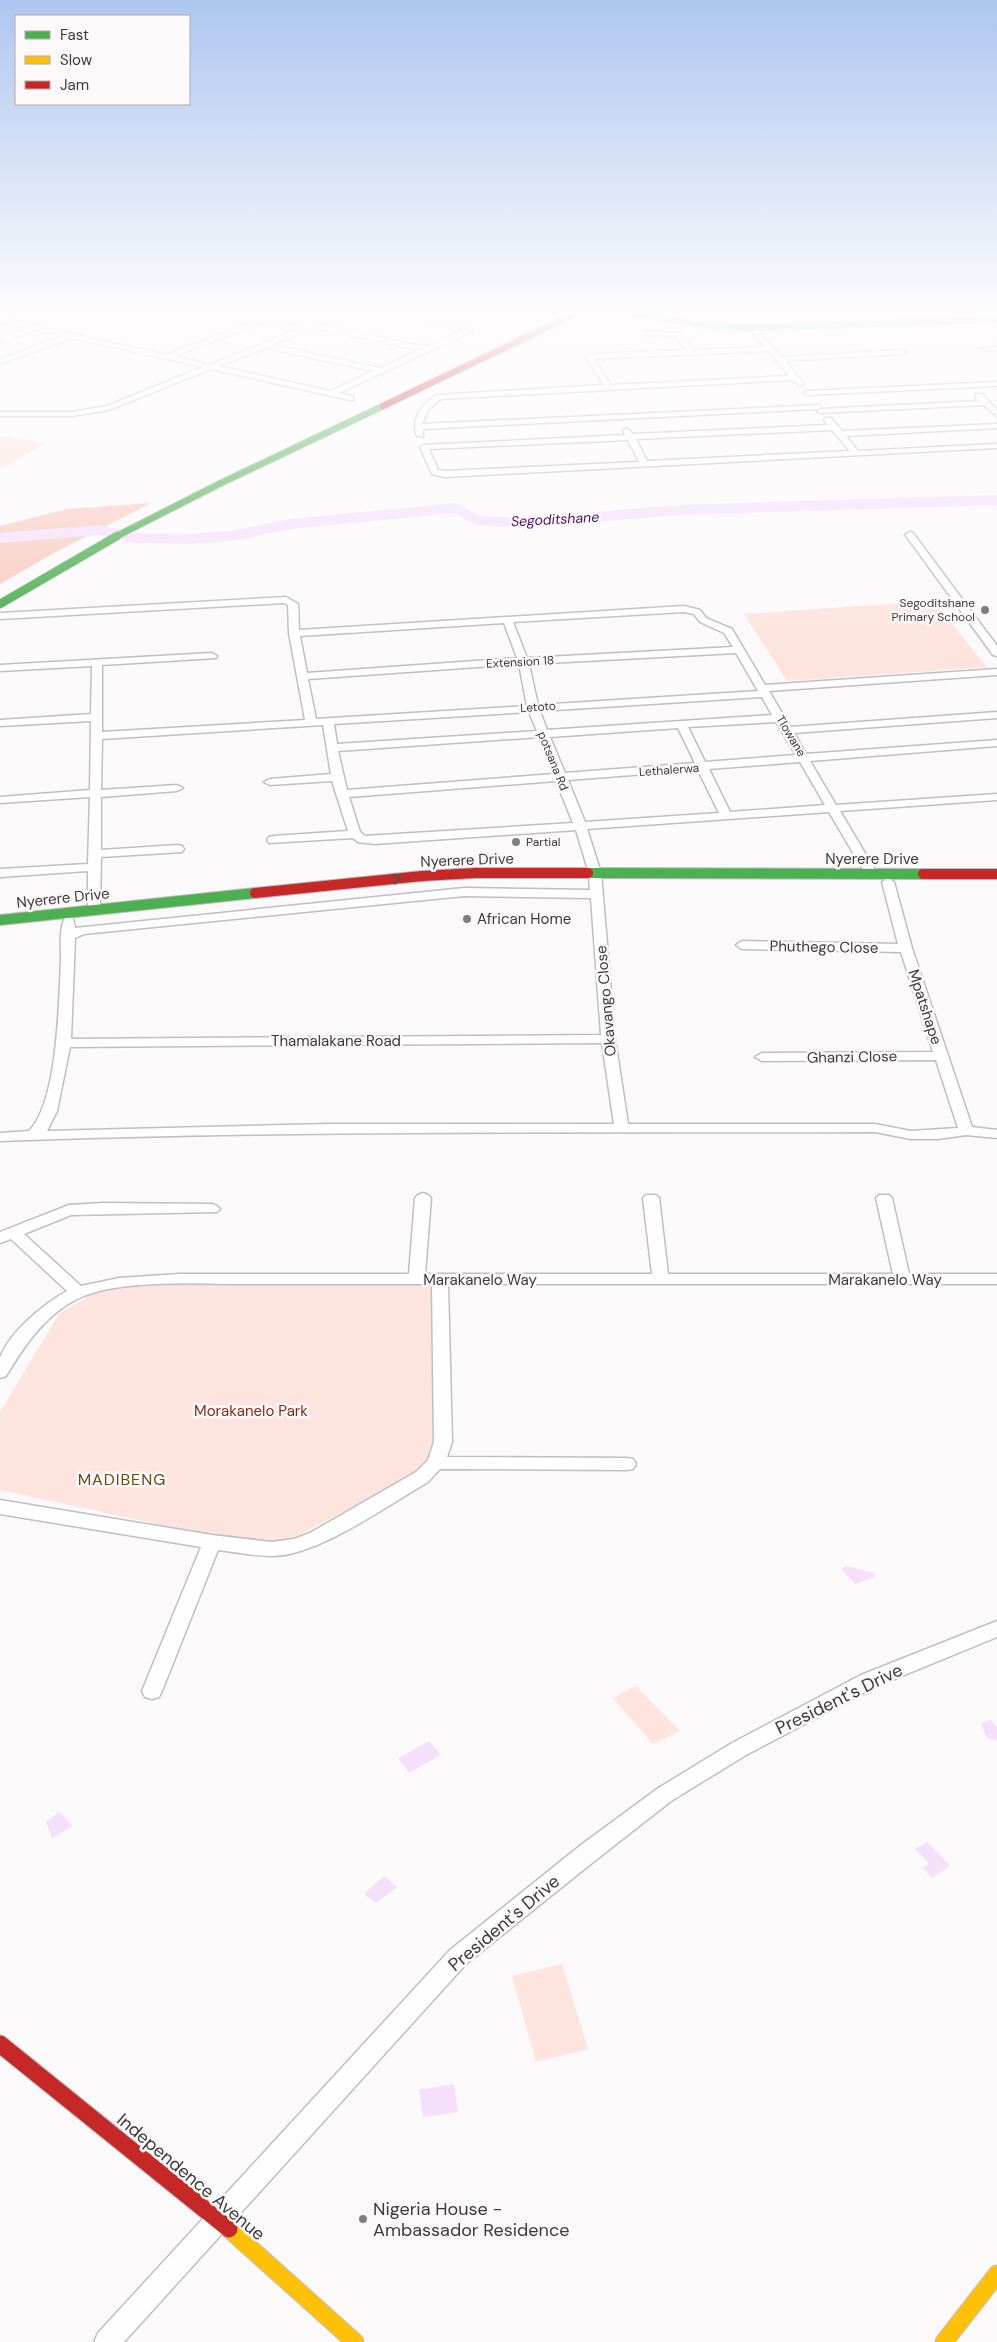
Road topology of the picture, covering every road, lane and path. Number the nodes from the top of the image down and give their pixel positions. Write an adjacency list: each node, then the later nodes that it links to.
1 (344, 420): 16 (main road)
2 (351, 420): 16 (main road)
3 (420, 420): 8 (street)
4 (541, 420): 8 (street)
5 (622, 420): 11 (street)
6 (828, 420): 9 (street)
7 (997, 426): 10 (street)
8 (418, 427): 13 (street)
9 (834, 427): 10 (street); 11 (street)
10 (841, 434): 14 (street)
11 (631, 437): 13 (street); 15 (street)
12 (997, 446): 14 (street)
13 (424, 447): 15 (street)
14 (856, 453): 15 (street)
15 (644, 464)
16 (161, 510): 17 (main road)
17 (112, 535): 19 (main road); 20 (main road)
18 (910, 535): 25 (street)
19 (0, 596)
20 (0, 604)
21 (0, 616): 23 (street)
22 (507, 619): 23 (street); 24 (street, Tlowane); 27 (street, potsana Rd)
23 (294, 633): 31 (street)
24 (738, 650): 27 (street, Extension 18); 32 (street, Tlowane)
25 (997, 653)
26 (212, 656): 28 (street)
27 (523, 661): 31 (street, Extension 18); 33 (street, potsana Rd)
28 (97, 663): 29 (street); 35 (street)
29 (0, 668)
30 (997, 672): 32 (street, Letoto)
31 (302, 676): 38 (street)
32 (764, 691): 33 (street, Letoto); 36 (street, Tlowane)
33 (533, 708): 37 (street, Letoto); 42 (street, potsana Rd)
34 (997, 715): 41 (street)
35 (97, 717): 39 (street); 43 (street)
36 (780, 718): 40 (street); 41 (street, Tlowane)
37 (328, 721): 38 (street, Letoto); 45 (street)
38 (311, 722): 43 (street, Letoto)
39 (0, 723)
40 (682, 726): 42 (street); 47 (street)
41 (788, 730): 46 (street, Tlowane)
42 (543, 734): 45 (street); 49 (street, potsana Rd)
43 (97, 736): 52 (street)
44 (997, 743): 46 (street, Lethalerwa)
45 (332, 748): 48 (street)
46 (804, 760): 47 (street, Lethalerwa); 56 (street, Tlowane)
47 (702, 768): 49 (street, Lethalerwa); 57 (street)
48 (337, 778): 50 (street); 53 (street)
49 (560, 778): 53 (street, Lethalerwa); 58 (street, potsana Rd)
50 (270, 782)
51 (176, 788): 52 (street)
52 (96, 793): 55 (street); 62 (street)
53 (341, 794): 59 (street)
54 (997, 797): 56 (street)
55 (0, 800)
56 (834, 809): 57 (street); 66 (street, Tlowane)
57 (726, 816): 58 (street)
58 (580, 825): 59 (street); 68 (street, potsana Rd)
59 (355, 834): 60 (street)
60 (273, 840)
61 (178, 848): 62 (street)
62 (94, 854): 63 (street)
63 (93, 868): 64 (street); 70 (street)
64 (0, 873)
65 (997, 874): 66 (main road, Nyerere Drive)
66 (872, 875): 68 (main road, Nyerere Drive)
67 (888, 882): 68 (main road, Nyerere Drive); 69 (main road, Nyerere Drive); 76 (street, Mpatshape)
68 (596, 883): 70 (main road, Nyerere Drive, one-way to 68); 72 (main road, Nyerere Drive); 74 (street); 77 (street, Okavango Close)
69 (997, 883)
70 (94, 910): 71 (main road, Nyerere Drive)
71 (0, 920)
72 (69, 921): 73 (main road, Nyerere Drive); 74 (street)
73 (0, 928)
74 (68, 936): 78 (street)
75 (742, 946): 76 (street, Phuthego Close)
76 (906, 948): 79 (street, Mpatshape)
77 (608, 1039): 78 (street, Thamalakane Road); 81 (street, Okavango Close)
78 (64, 1043): 84 (street)
79 (941, 1056): 80 (street, Ghanzi Close); 82 (street, Mpatshape)
80 (762, 1057)
81 (622, 1129): 82 (street); 84 (street)
82 (966, 1131): 83 (street)
83 (997, 1134)
84 (33, 1136): 85 (street)
85 (0, 1137)
86 (422, 1198): 92 (street)
87 (650, 1198): 94 (street)
88 (884, 1198): 95 (street)
89 (212, 1208): 90 (street)
90 (7, 1235): 96 (street)
91 (997, 1279): 95 (street, Marakanelo Way)
92 (418, 1280): 93 (street, Marakanelo Way); 96 (street, Marakanelo Way)
93 (440, 1280): 94 (street, Marakanelo Way); 98 (street)
94 (661, 1280): 95 (street, Marakanelo Way)
95 (902, 1280)
96 (78, 1292): 97 (street, Marakanelo Way)
97 (0, 1372)
98 (436, 1463): 99 (street); 101 (street)
99 (627, 1464)
100 (0, 1507): 101 (street)
101 (212, 1542): 103 (street)
102 (997, 1629): 105 (street, President's Drive)
103 (152, 1691)
104 (0, 2044): 105 (main road, Independence Avenue)
105 (219, 2220): 107 (street, President's Drive); 108 (main road, Independence Avenue)
106 (997, 2274): 109 (main road)
107 (107, 2342)
108 (355, 2342)
109 (944, 2342)

